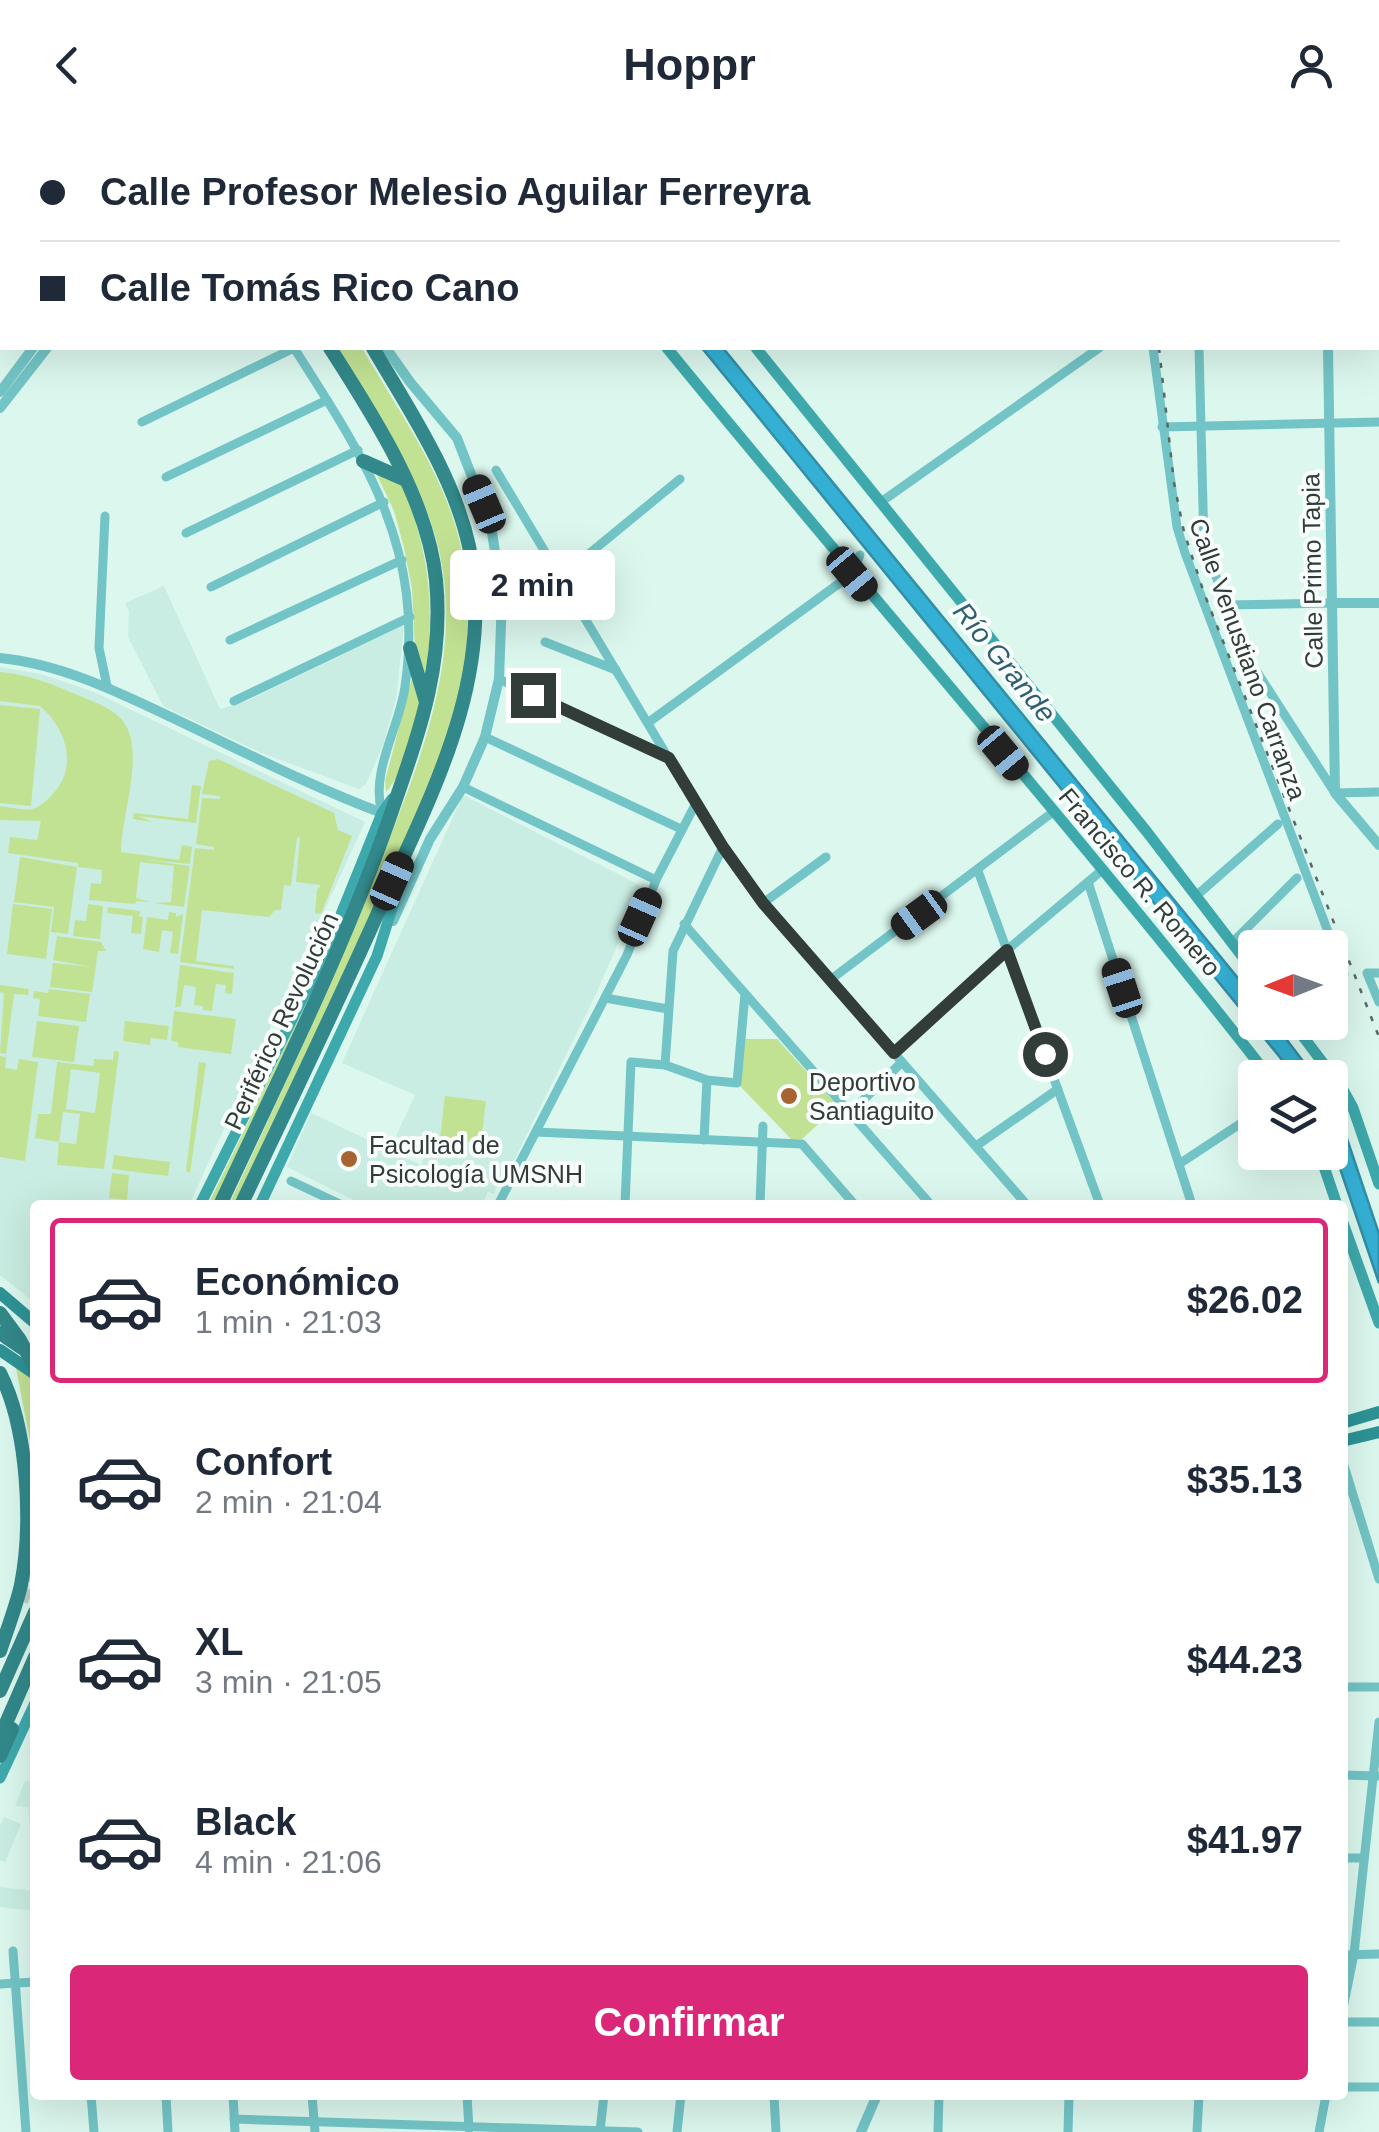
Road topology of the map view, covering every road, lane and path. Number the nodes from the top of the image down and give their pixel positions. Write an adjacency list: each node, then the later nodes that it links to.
1 (32, 350): 15 (street)
2 (46, 350): 15 (street)
3 (290, 350): 18 (street)
4 (295, 350): 16 (street)
5 (331, 350): 27 (highway, Periférico Revolución)
6 (374, 350): 59 (highway, Periférico Revolución)
7 (387, 350): 37 (street)
8 (669, 350): 34 (main road, Francisco R. Romero)
9 (758, 350): 29 (main road)
10 (1096, 350): 29 (street)
11 (1153, 350): 21 (street, Calle Venustiano Carranza)
12 (1199, 350): 22 (street, Calle Venustiano Carranza)
13 (1328, 350): 20 (street, Calle Primo Tapia)
14 (0, 368): 15 (street)
15 (8, 385): 17 (street)
16 (327, 400): 23 (street); 25 (street)
17 (0, 408)
18 (142, 422)
19 (1379, 422): 20 (street)
20 (1330, 423): 22 (street); 39 (street, Calle Primo Tapia)
21 (1162, 426): 22 (street); 75 (street, Calle Venustiano Carranza)
22 (1201, 426): 40 (street, Calle Venustiano Carranza)
23 (361, 456): 27 (highway); 28 (street); 31 (street)
24 (496, 470): 35 (street)
25 (166, 477)
26 (680, 479): 35 (street)
27 (406, 480): 50 (highway, Periférico Revolución)
28 (384, 502): 33 (street); 36 (street)
29 (881, 502): 72 (main road)
30 (105, 516): 48 (street)
31 (186, 533)
32 (860, 555): 34 (street)
33 (402, 560): 41 (street); 42 (street)
34 (852, 574): 51 (street); 61 (main road, Francisco R. Romero)
35 (562, 576): 37 (street); 46 (street)
36 (211, 587)
37 (502, 598): 47 (street)
38 (1379, 602): 39 (street)
39 (1332, 604): 40 (street); 57 (street, Calle Primo Tapia)
40 (1226, 605): 57 (street, Calle Venustiano Carranza)
41 (410, 617): 44 (street); 49 (street)
42 (230, 640)
43 (544, 642): 46 (street)
44 (410, 648): 50 (highway); 60 (street)
45 (0, 658): 48 (street)
46 (616, 670): 51 (street)
47 (499, 679): 52 (street); 53 (street)
48 (107, 686): 60 (street)
49 (234, 701)
50 (428, 707): 55 (highway, Periférico Revolución)
51 (649, 722): 53 (street)
52 (484, 737): 54 (street); 63 (street)
53 (669, 758): 58 (street)
54 (463, 787): 70 (street); 79 (street)
55 (400, 788): 60 (main road); 106 (highway, Periférico Revolución)
56 (1379, 792): 57 (street)
57 (1335, 793): 64 (street)
58 (696, 803): 63 (street); 65 (street)
59 (424, 810): 79 (main road, Periférico Revolución); 107 (highway, Periférico Revolución)
60 (382, 812): 105 (main road)
61 (1053, 812): 67 (street); 68 (main road, Francisco R. Romero)
62 (1278, 824): 72 (street)
63 (681, 829): 70 (street)
64 (1379, 845)
65 (723, 847): 73 (street); 74 (street)
66 (826, 858): 73 (street)
67 (978, 871): 77 (street); 81 (street)
68 (1101, 871): 71 (street); 88 (main road, Francisco R. Romero)
69 (1297, 878): 76 (street)
70 (656, 880): 83 (street)
71 (1088, 882): 77 (street); 101 (street)
72 (1196, 896): 76 (main road)
73 (763, 903): 81 (street)
74 (684, 924): 82 (street); 85 (street)
75 (1327, 930)
76 (1232, 944): 78 (main road)
77 (1007, 950): 87 (street); 92 (street)
78 (1238, 952)
79 (377, 956): 108 (main road, Periférico Revolución)
80 (1379, 972): 84 (street)
81 (830, 980): 87 (street)
82 (745, 994): 91 (street); 93 (street)
83 (605, 998): 85 (street); 96 (street)
84 (1379, 1002)
85 (668, 1009): 90 (street)
86 (1306, 1040): 104 (main road)
87 (894, 1053): 89 (street)
88 (1256, 1060)
89 (902, 1062): 93 (street); 100 (street)
90 (665, 1065): 91 (street); 97 (street)
91 (707, 1080): 98 (street)
92 (1058, 1090): 100 (street); 116 (street)
93 (850, 1113): 114 (street)
94 (1238, 1125): 101 (street)
95 (762, 1126): 99 (street)
96 (536, 1132): 97 (street); 110 (street)
97 (628, 1136): 98 (street); 111 (street)
98 (704, 1140): 99 (street)
99 (763, 1143): 112 (street); 113 (street)
100 (976, 1146): 115 (street)
101 (1178, 1164): 117 (street)
102 (1324, 1170): 118 (main road)
103 (291, 1182): 109 (street)
104 (1379, 1184)
105 (202, 1200)
106 (222, 1200)
107 (243, 1200)
108 (262, 1200)
109 (331, 1200)
110 (501, 1200)
111 (625, 1200)
112 (760, 1200)
113 (851, 1200)
114 (927, 1200)
115 (1023, 1200)
116 (1098, 1200)
117 (1190, 1200)
118 (1335, 1200)
119 (1348, 1237): 123 (main road)
120 (0, 1293): 122 (main road)
121 (0, 1316): 125 (highway); 128 (highway)
122 (30, 1319)
123 (1379, 1323)
124 (0, 1333): 127 (highway)
125 (30, 1337)
126 (0, 1350): 129 (main road)
127 (30, 1353)
128 (30, 1361)
129 (30, 1368)
130 (0, 1373): 131 (highway)
131 (4, 1390): 139 (highway)
132 (1379, 1412): 133 (main road)
133 (1348, 1421)
134 (1379, 1432): 135 (main road)
135 (1348, 1440)
136 (1348, 1478): 138 (street)
137 (30, 1564): 139 (main road)
138 (1379, 1579)
139 (21, 1584): 141 (main road); 142 (highway)
140 (30, 1623): 146 (highway)
141 (0, 1630)
142 (0, 1651)
143 (30, 1668): 150 (highway)
144 (1379, 1687): 145 (street)
145 (1348, 1688)
146 (0, 1690)
147 (30, 1691): 151 (highway)
148 (30, 1713): 154 (main road)
149 (1379, 1722): 153 (street)
150 (0, 1736)
151 (0, 1756)
152 (1348, 1774): 153 (street)
153 (1375, 1776): 156 (street)
154 (0, 1778)
155 (1348, 1858): 156 (street)
156 (1364, 1858): 158 (street)
157 (14, 1951): 161 (street)
158 (1348, 1954): 159 (street)
159 (1379, 1954)
160 (30, 1982): 161 (street)
161 (16, 1983): 162 (street); 185 (street)
162 (0, 1984)
163 (1348, 2022): 164 (street)
164 (1379, 2022)
165 (1348, 2087): 166 (street)
166 (1379, 2087)
167 (91, 2100): 186 (street)
168 (166, 2100): 187 (street)
169 (233, 2100): 180 (street)
170 (312, 2100): 181 (street)
171 (467, 2100): 183 (street)
172 (603, 2100): 184 (street)
173 (680, 2100): 191 (street)
174 (774, 2100): 192 (street)
175 (875, 2100): 193 (street)
176 (939, 2100): 194 (street)
177 (1068, 2100): 195 (street)
178 (1199, 2100): 196 (street)
179 (1325, 2100): 197 (street)
180 (234, 2119): 181 (street); 188 (street)
181 (314, 2127): 182 (street)
182 (402, 2128): 183 (street)
183 (469, 2129): 184 (street)
184 (600, 2131): 189 (street)
185 (26, 2132)
186 (94, 2132)
187 (168, 2132)
188 (235, 2132)
189 (620, 2132): 190 (street)
190 (638, 2132)
191 (677, 2132)
192 (776, 2132)
193 (860, 2132)
194 (938, 2132)
195 (1068, 2132)
196 (1197, 2132)
197 (1319, 2132)

